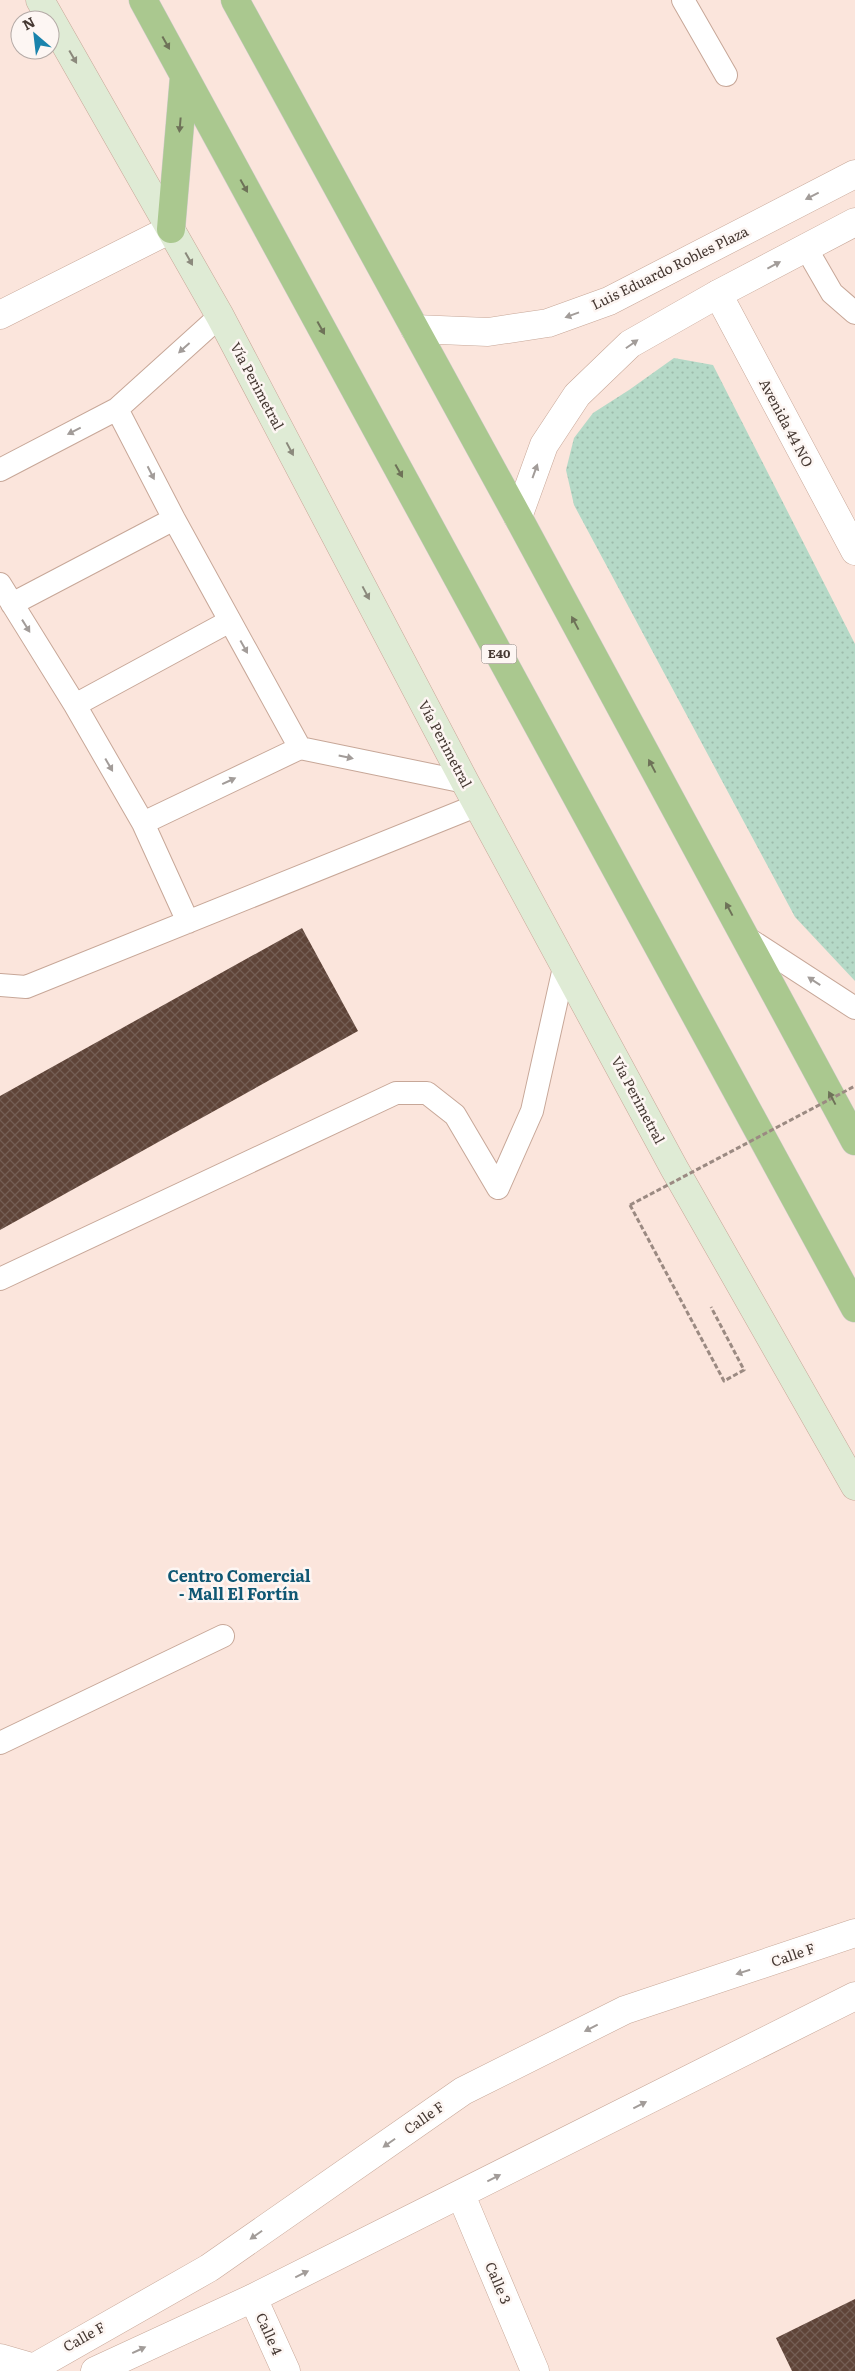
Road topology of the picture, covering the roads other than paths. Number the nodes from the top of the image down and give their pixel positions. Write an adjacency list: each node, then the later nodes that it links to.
1 (40, 0): 9 (main road, Vía Perimetral, one-way to 9)
2 (143, 0): 6 (highway, E40, one-way to 6)
3 (235, 0): 15 (highway)
4 (683, 0): 5 (lane)
5 (726, 75)
6 (184, 77): 9 (highway, one-way to 9); 35 (highway, E40, one-way to 35)
7 (855, 174): 15 (street, Luis Eduardo Robles Plaza, one-way to 15)
8 (855, 222): 10 (street)
9 (172, 229): 13 (street); 14 (main road, Vía Perimetral, one-way to 14)
10 (806, 248): 11 (street, one-way to 10); 12 (lane)
11 (718, 294): 18 (street, one-way to 11); 20 (street, Avenida 44 NO)
12 (855, 313)
13 (0, 315)
14 (220, 316): 16 (lane, one-way to 16); 26 (main road, Vía Perimetral, one-way to 26)
15 (415, 329): 18 (highway)
16 (117, 409): 17 (lane, one-way to 17); 19 (lane, one-way to 19)
17 (0, 470)
18 (518, 517): 29 (highway, one-way to 18)
19 (174, 519): 22 (lane); 23 (lane)
20 (855, 551)
21 (0, 584): 22 (lane)
22 (12, 604): 24 (lane, one-way to 24)
23 (230, 621): 24 (lane); 25 (lane, one-way to 25)
24 (75, 705): 27 (lane, one-way to 27)
25 (300, 748): 26 (lane, one-way to 26); 27 (lane, one-way to 25)
26 (471, 793): 28 (lane); 30 (main road, Vía Perimetral)
27 (143, 823): 28 (lane)
28 (188, 922): 31 (lane)
29 (744, 936): 32 (lane, one-way to 29); 33 (highway, one-way to 29)
30 (565, 963): 34 (lane); 36 (main road, Vía Perimetral)
31 (0, 985)
32 (855, 1008)
33 (855, 1141)
34 (0, 1279)
35 (855, 1308)
36 (855, 1486)
37 (223, 1636): 38 (lane)
38 (0, 1743)
39 (855, 1933): 44 (street, Calle F, one-way to 44)
40 (855, 1996): 41 (street, one-way to 40)
41 (461, 2195): 42 (street, one-way to 41); 47 (street, Calle 3)
42 (253, 2298): 45 (street, one-way to 42); 46 (street, Calle 4)
43 (0, 2358): 44 (street)
44 (31, 2370)
45 (95, 2371)
46 (286, 2371)
47 (535, 2371)

